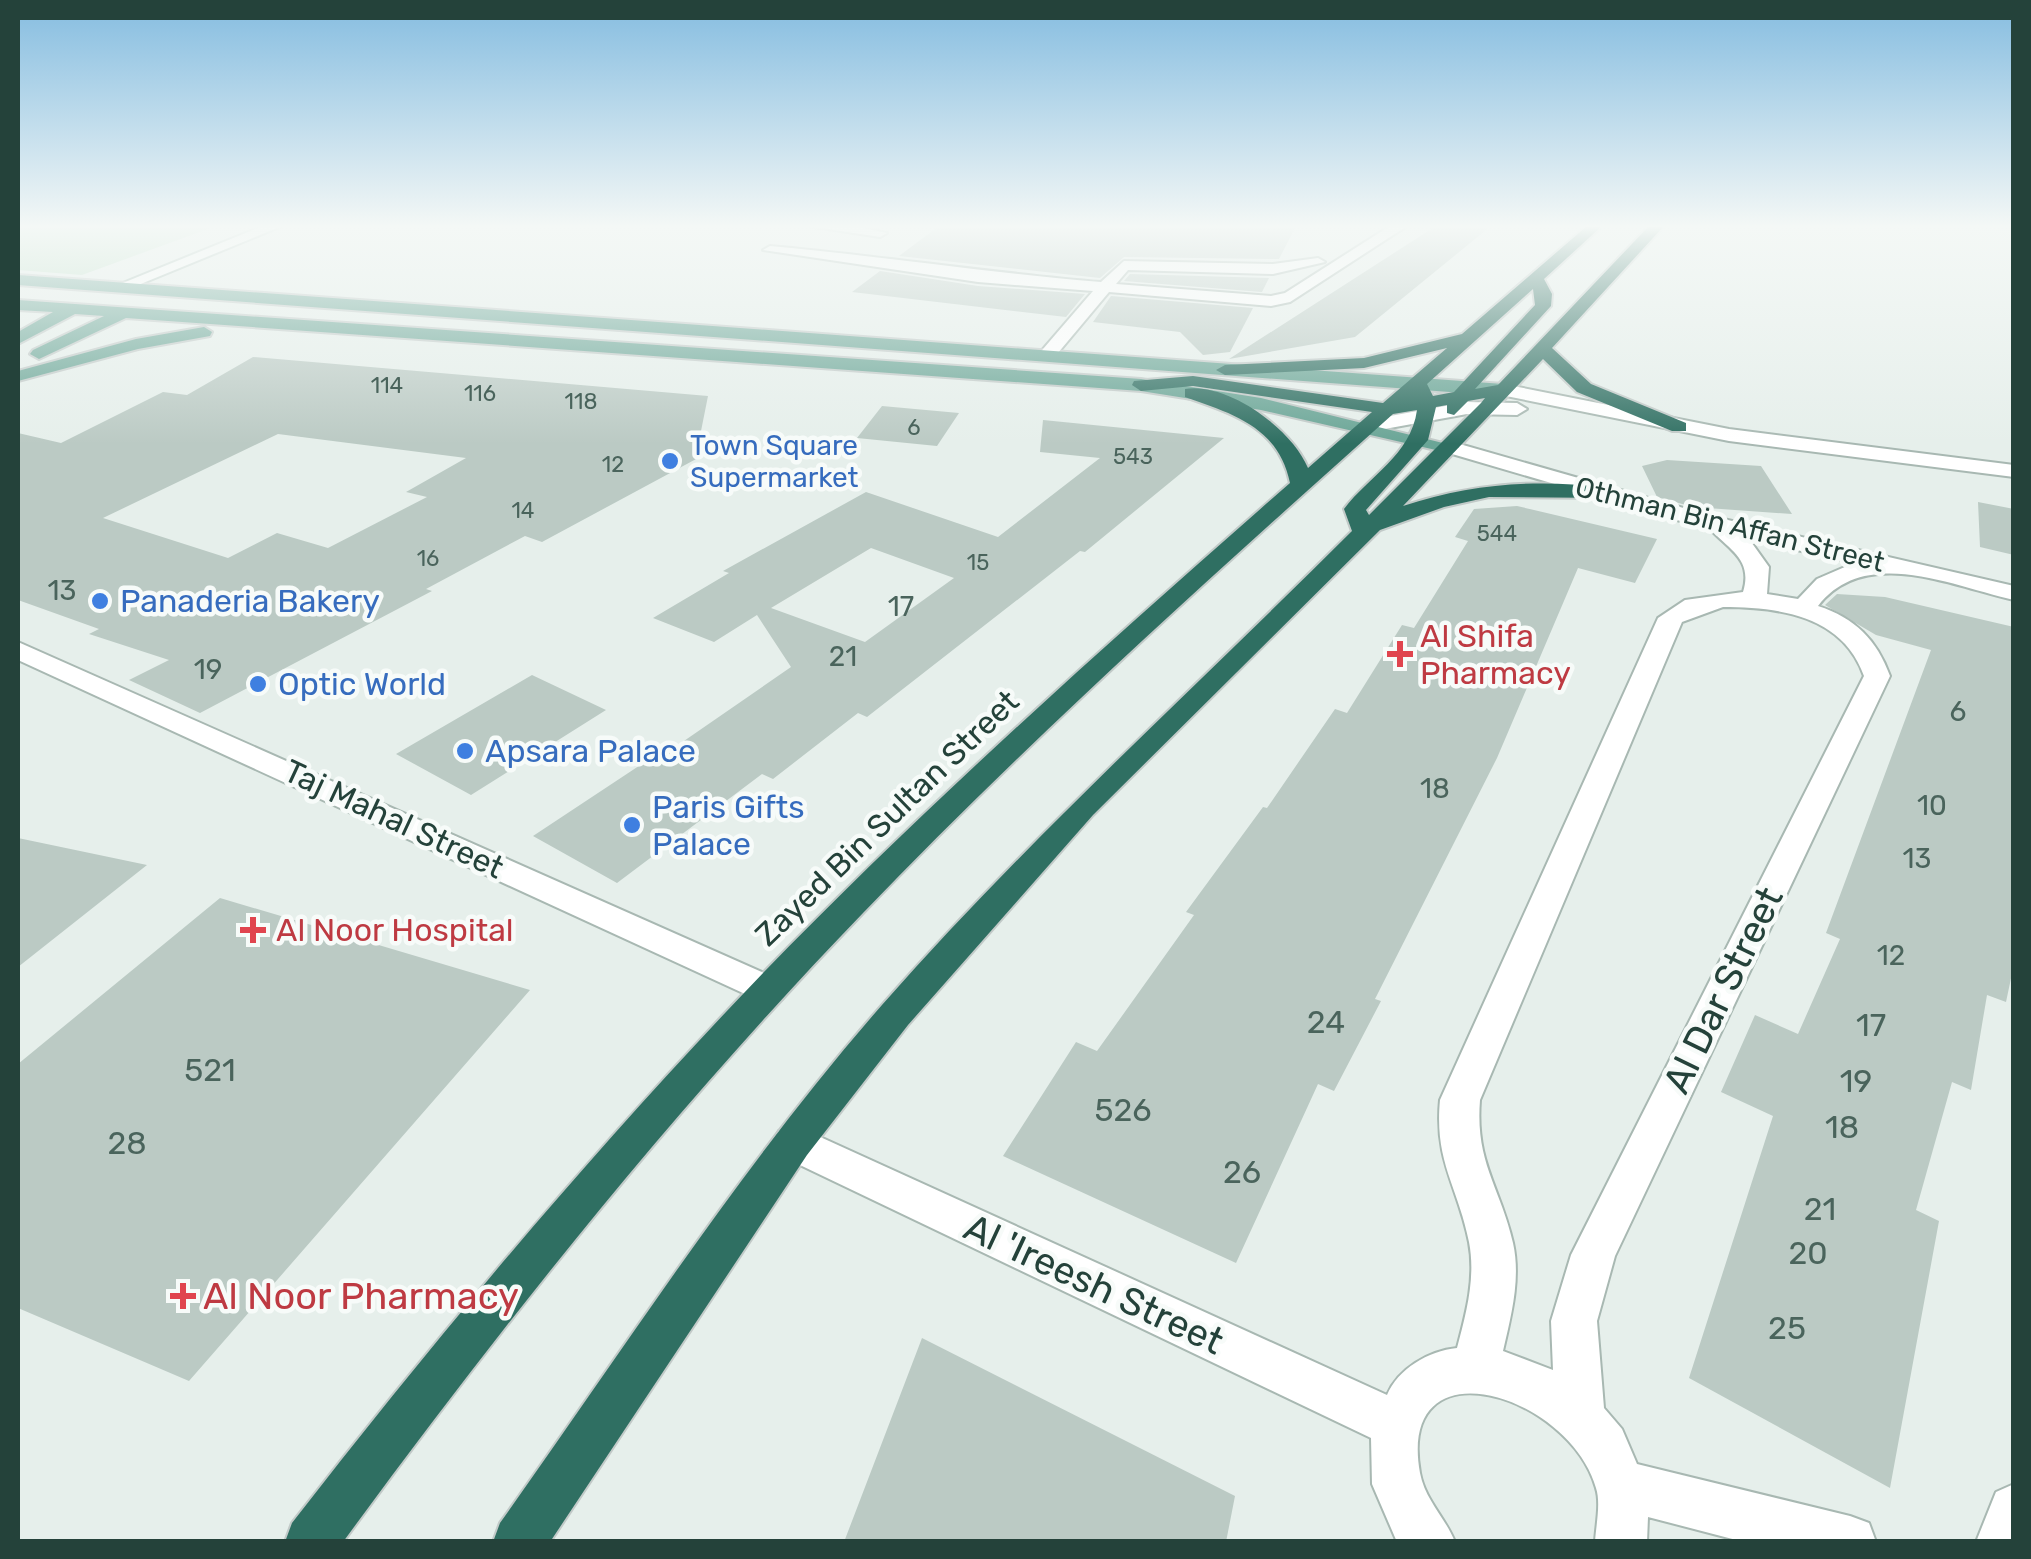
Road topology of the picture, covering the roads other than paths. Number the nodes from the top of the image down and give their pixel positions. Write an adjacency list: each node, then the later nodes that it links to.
1 (81, 299): 12 (main road)
2 (130, 299): 11 (main road)
3 (270, 299): 13 (main road)
4 (1092, 299): 18 (street)
5 (1220, 299): 6 (street)
6 (1285, 299)
7 (1513, 299): 15 (highway, Zayed Bin Sultan Street)
8 (1543, 299): 26 (highway)
9 (1587, 299): 17 (highway)
10 (18, 304): 12 (main road)
11 (128, 308): 12 (main road); 13 (main road); 14 (main road); 19 (main road)
12 (72, 309): 16 (main road)
13 (515, 318): 18 (main road)
14 (288, 326): 21 (main road); 23 (main road)
15 (1473, 335): 20 (highway); 22 (highway, Zayed Bin Sultan Street)
16 (18, 339)
17 (1540, 348): 25 (highway); 31 (highway)
18 (1046, 356): 20 (main road)
19 (18, 363)
20 (1225, 370): 22 (main road)
21 (18, 376)
22 (1420, 384): 26 (main road); 28 (highway, Zayed Bin Sultan Street); 29 (highway)
23 (1140, 385): 24 (main road); 28 (highway)
24 (1184, 390): 30 (main road); 35 (highway)
25 (1503, 390): 26 (highway); 27 (highway); 31 (street)
26 (1460, 399): 27 (street); 29 (street); 33 (highway)
27 (1488, 407): 31 (street); 33 (highway)
28 (1388, 410): 29 (highway); 30 (highway, Zayed Bin Sultan Street)
29 (1427, 410): 30 (street); 32 (highway)
30 (1368, 426): 32 (main road); 35 (highway, Zayed Bin Sultan Street)
31 (1679, 427): 34 (street)
32 (1419, 439): 33 (main road); 38 (highway)
33 (1449, 447): 36 (street, Othman Bin Affan Street); 38 (highway)
34 (2014, 471)
35 (1302, 487): 44 (highway, Zayed Bin Sultan Street)
36 (1603, 493): 37 (street, Othman Bin Affan Street); 38 (highway)
37 (1710, 522): 39 (street, Othman Bin Affan Street); 41 (street)
38 (1363, 530): 45 (highway)
39 (1888, 566): 40 (street, Othman Bin Affan Street); 42 (street)
40 (2014, 593)
41 (1753, 598): 42 (street, Al Dar Street); 46 (street, Al Dar Street)
42 (1803, 610): 47 (street, Al Dar Street)
43 (18, 650): 44 (street, Taj Mahal Street)
44 (769, 990): 52 (highway, Zayed Bin Sultan Street)
45 (793, 1143): 48 (street, Al 'Ireesh Street); 53 (highway)
46 (1476, 1367): 47 (street); 48 (street)
47 (1580, 1414): 49 (street)
48 (1396, 1424): 51 (street)
49 (1622, 1486): 54 (street); 55 (street)
50 (2014, 1510): 56 (street)
51 (1423, 1538)
52 (311, 1542)
53 (519, 1542)
54 (1621, 1542)
55 (1850, 1542)
56 (2002, 1542)

